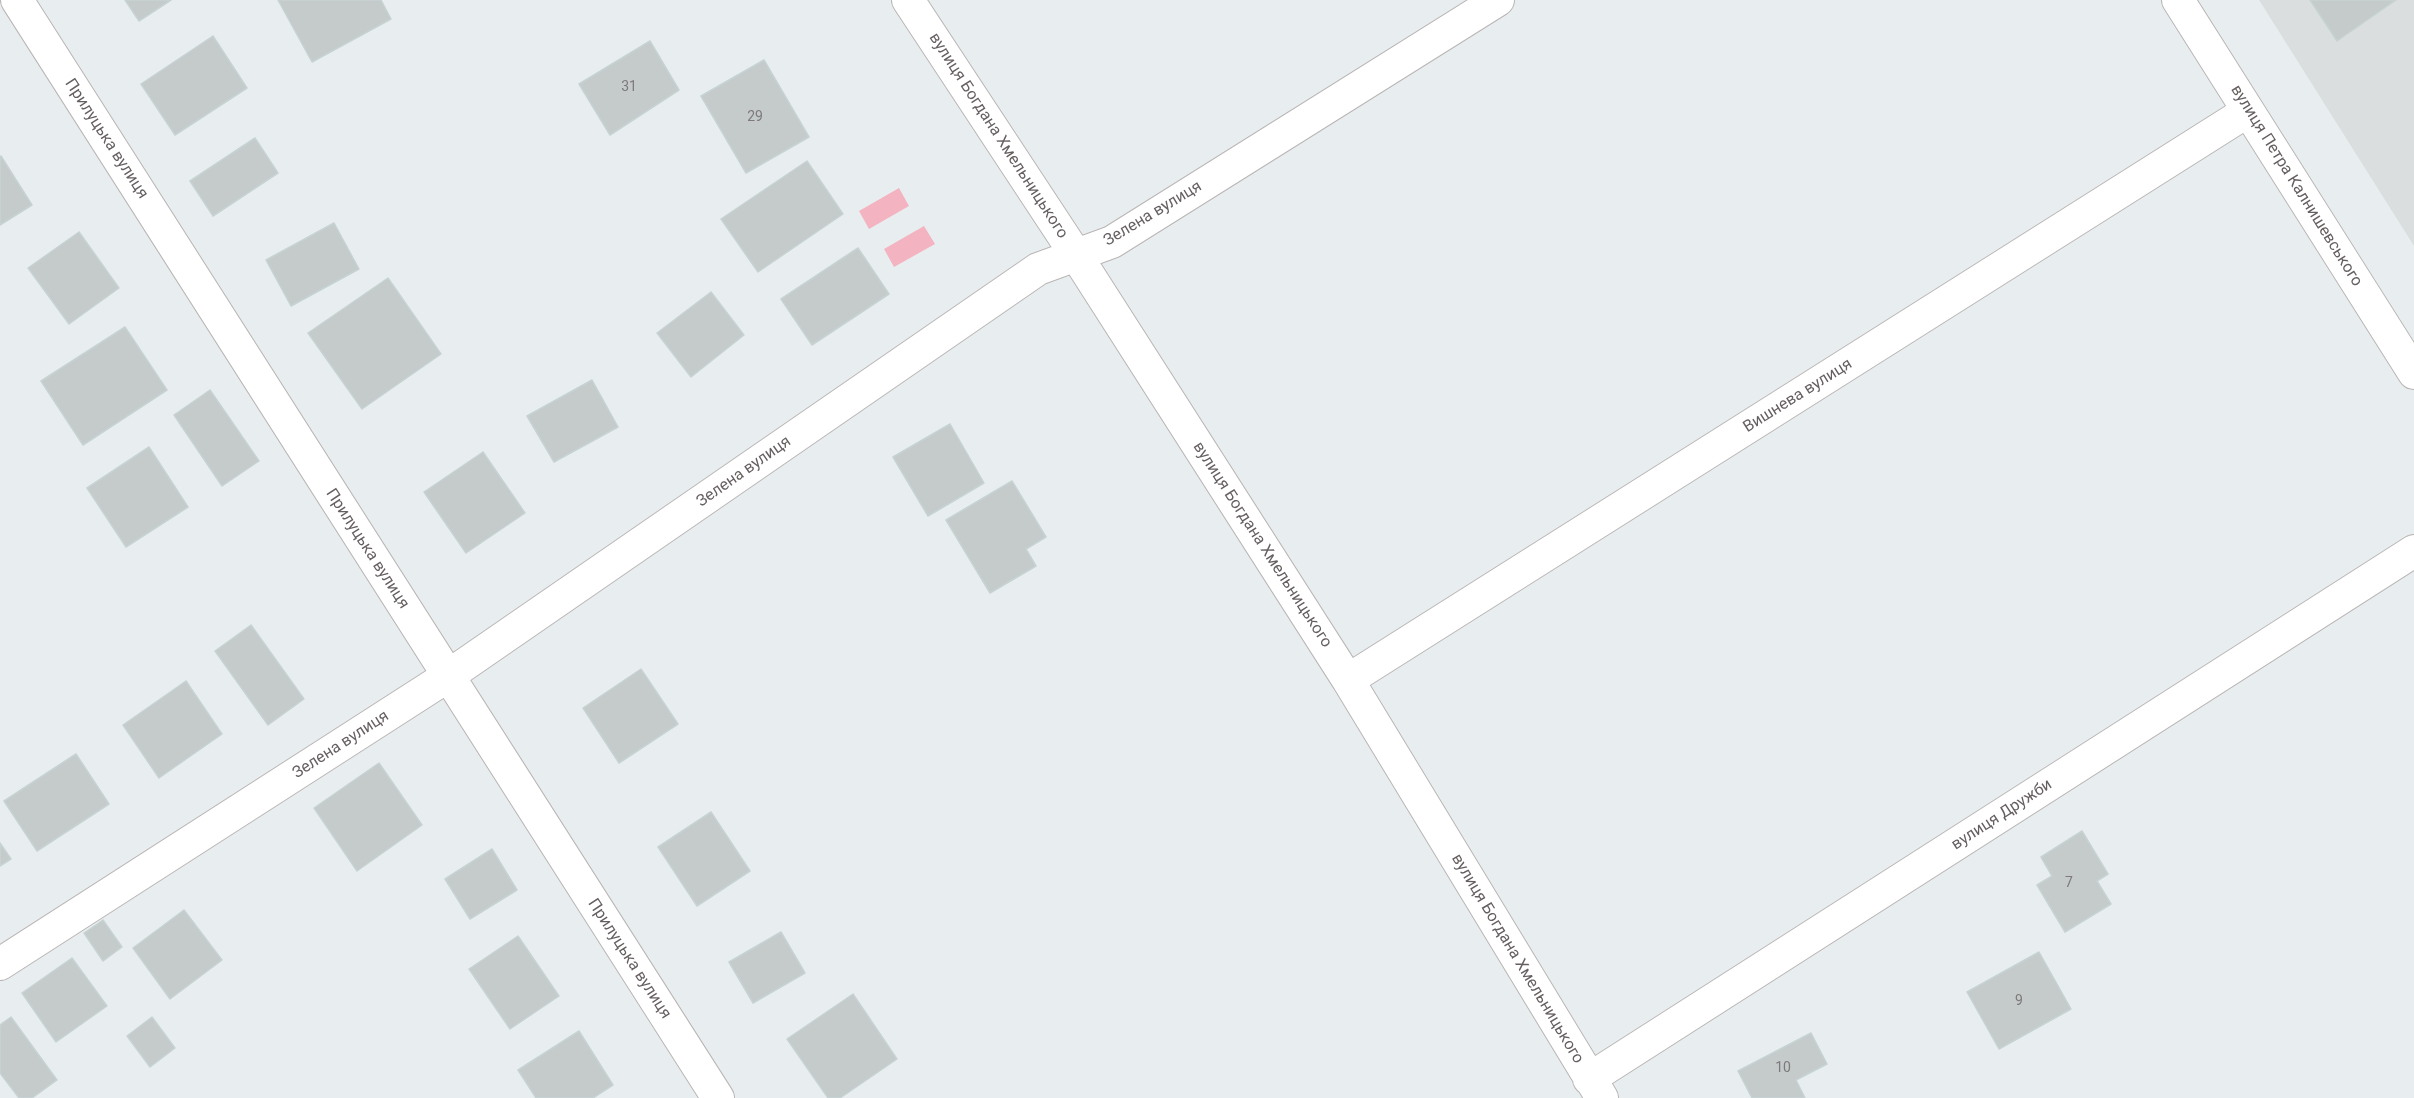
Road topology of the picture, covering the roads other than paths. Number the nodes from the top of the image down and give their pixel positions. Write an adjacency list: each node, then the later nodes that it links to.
1 (17, 0): 9 (street, Прилуцька вулиця)
2 (908, 0): 6 (street, вулиця Богдана Хмельницького)
3 (1498, 0): 6 (street, Зелена вулиця)
4 (2178, 0): 5 (street, вулиця Петра Калнишевського)
5 (2248, 111): 7 (street, вулиця Петра Калнишевського); 10 (street, Вишнева вулиця)
6 (1077, 255): 9 (street, Зелена вулиця); 10 (street, вулиця Богдана Хмельницького)
7 (2414, 373)
8 (2414, 551): 12 (street, вулиця Дружби)
9 (448, 676): 11 (street, Зелена вулиця); 13 (street, Прилуцька вулиця)
10 (1348, 680): 12 (street, вулиця Богдана Хмельницького)
11 (0, 964)
12 (1596, 1088)
13 (718, 1098)

